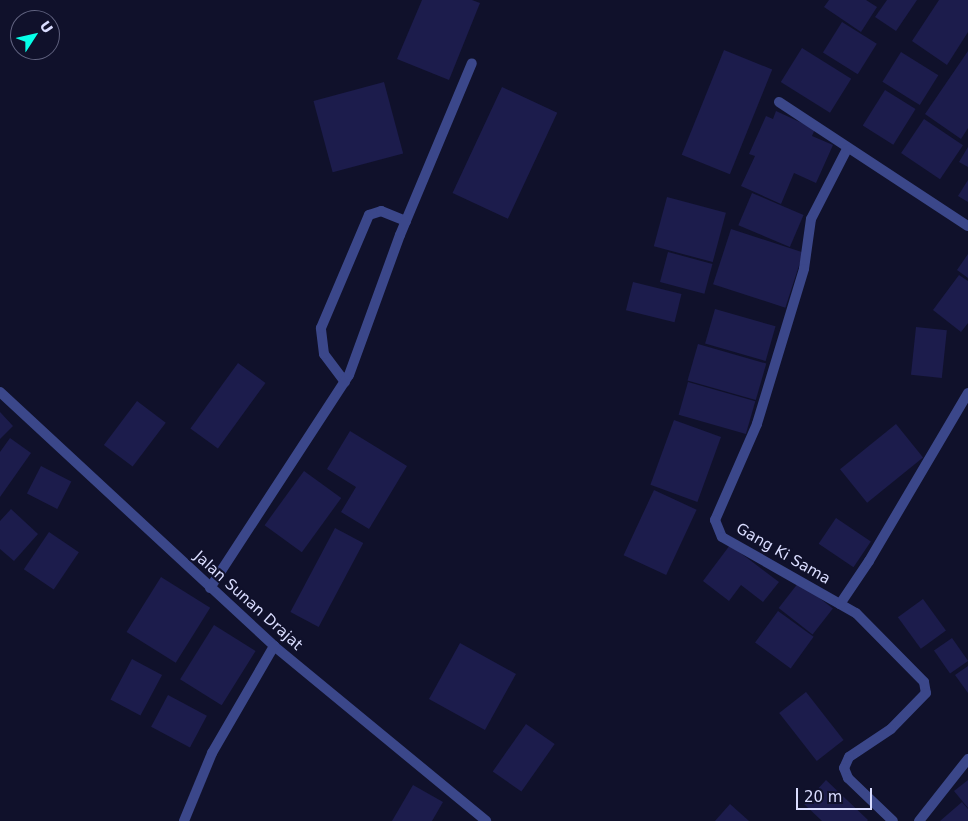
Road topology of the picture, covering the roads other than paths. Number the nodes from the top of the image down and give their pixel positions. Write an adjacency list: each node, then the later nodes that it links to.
1 (472, 63): 4 (street)
2 (779, 102): 3 (street)
3 (847, 148): 5 (street); 10 (street, Gang Ki Sama)
4 (406, 222): 6 (street); 6 (street)
5 (968, 226)
6 (345, 382): 9 (street)
7 (0, 392): 9 (street, Jalan Sunan Drajat)
8 (968, 392): 10 (street)
9 (210, 588): 11 (street, Jalan Sunan Drajat)
10 (840, 604): 15 (street, Gang Ki Sama)
11 (274, 646): 13 (street); 14 (street, Jalan Sunan Drajat)
12 (968, 759): 16 (street)
13 (184, 821)
14 (486, 821)
15 (893, 821)
16 (919, 821)

